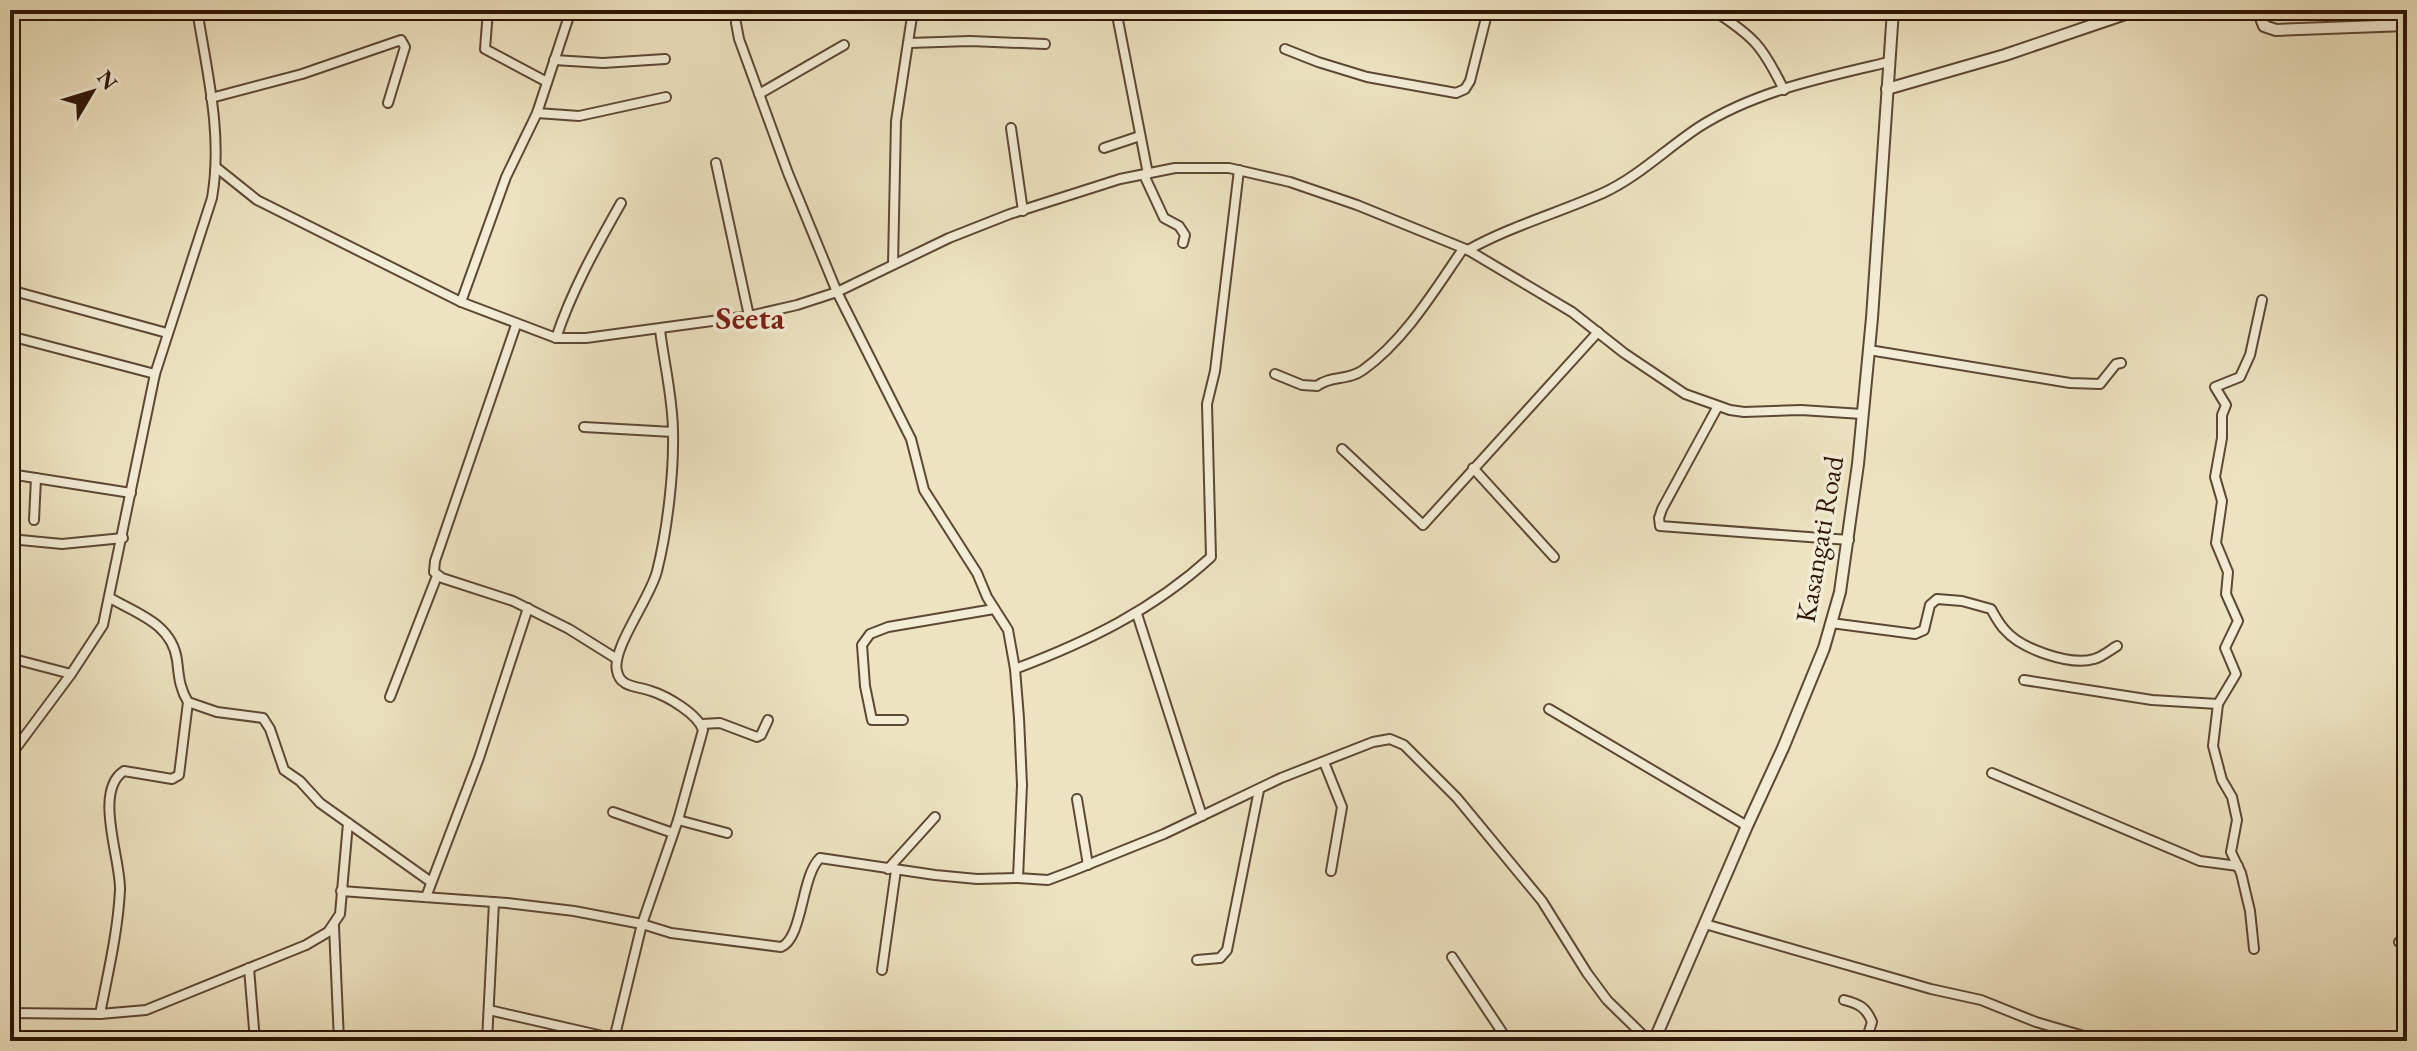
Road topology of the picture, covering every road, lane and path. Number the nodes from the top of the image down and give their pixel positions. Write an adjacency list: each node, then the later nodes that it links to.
1 (197, 10): 25 (street)
2 (488, 10): 20 (street)
3 (571, 10): 18 (street)
4 (913, 10): 13 (street)
5 (1116, 10): 29 (street)
6 (1488, 10): 16 (street)
7 (1713, 10): 22 (street)
8 (1893, 10): 19 (street, Kasangati Road)
9 (2137, 10): 21 (street)
10 (2258, 10): 12 (street)
11 (736, 23): 23 (street)
12 (2407, 25)
13 (909, 43): 14 (street); 39 (street)
14 (1045, 44)
15 (844, 45): 23 (street)
16 (1285, 49)
17 (665, 59): 18 (street)
18 (554, 60): 20 (street)
19 (1889, 62): 21 (street, Kasangati Road); 22 (street)
20 (547, 82): 27 (street)
21 (1887, 89): 51 (street, Kasangati Road)
22 (1784, 90): 38 (street)
23 (759, 94): 41 (street)
24 (666, 97): 27 (street)
25 (211, 98): 26 (street); 32 (street)
26 (388, 103)
27 (537, 113): 43 (street)
28 (1011, 128): 36 (street)
29 (1140, 136): 30 (street); 34 (street)
30 (1104, 148)
31 (716, 163): 44 (street)
32 (217, 168): 43 (street); 48 (street)
33 (1239, 170): 34 (street); 38 (street); 73 (street)
34 (1146, 174): 36 (street); 37 (street)
35 (621, 203): 50 (street)
36 (1023, 211): 39 (street)
37 (1183, 243)
38 (1465, 249): 47 (street); 54 (street)
39 (893, 264): 41 (street)
40 (10, 290): 48 (street)
41 (837, 292): 44 (street); 72 (street)
42 (2262, 300): 83 (street)
43 (461, 302): 45 (street)
44 (749, 316): 46 (street)
45 (516, 325): 50 (street); 69 (street)
46 (660, 330): 50 (street); 58 (street)
47 (1598, 332): 55 (street); 60 (street)
48 (167, 333): 53 (street)
49 (10, 336): 53 (street)
50 (556, 338)
51 (1869, 350): 52 (street); 56 (street, Kasangati Road)
52 (2121, 363)
53 (155, 374): 63 (street)
54 (1275, 374)
55 (1718, 406): 56 (street); 67 (street)
56 (1862, 414): 67 (street, Kasangati Road)
57 (584, 427): 58 (street)
58 (673, 432): 77 (street)
59 (1342, 449): 60 (street)
60 (1473, 468): 68 (street)
61 (10, 474): 62 (street)
62 (36, 478): 63 (street); 64 (street)
63 (131, 493): 65 (street)
64 (34, 520)
65 (123, 538): 66 (street); 70 (street)
66 (10, 539)
67 (1849, 540): 74 (street, Kasangati Road)
68 (1554, 557)
69 (437, 576): 71 (street); 81 (street)
70 (110, 598): 79 (street); 82 (street)
71 (528, 608): 77 (street); 106 (street)
72 (994, 609): 78 (street); 86 (street)
73 (1137, 614): 78 (street); 94 (street)
74 (1831, 623): 75 (street); 98 (street, Kasangati Road)
75 (2117, 646)
76 (10, 658): 79 (street)
77 (617, 659): 87 (street)
78 (1015, 669): 105 (street)
79 (71, 674): 88 (street)
80 (2024, 680): 83 (street)
81 (390, 697)
82 (188, 702): 97 (street); 121 (street)
83 (2218, 704): 102 (street)
84 (1549, 709): 98 (street)
85 (768, 720): 87 (street)
86 (903, 720)
87 (702, 724): 96 (street)
88 (10, 756)
89 (1324, 762): 91 (street); 104 (street); 126 (street)
90 (1992, 773): 102 (street)
91 (1259, 790): 94 (street); 115 (street)
92 (1077, 799): 101 (street)
93 (613, 812): 99 (street)
94 (1202, 816): 101 (street)
95 (935, 817): 103 (street)
96 (678, 820): 99 (street); 100 (street)
97 (348, 823): 106 (street); 107 (street)
98 (1747, 826): 111 (street, Kasangati Road)
99 (673, 833): 110 (street)
100 (727, 833)
101 (1088, 865): 105 (street)
102 (2238, 866): 113 (street)
103 (892, 869): 105 (street); 110 (street); 117 (street)
104 (1331, 871)
105 (1018, 878)
106 (431, 882): 108 (street)
107 (341, 891): 108 (street); 112 (street)
108 (426, 897): 109 (street)
109 (494, 902): 110 (street); 119 (street)
110 (642, 924): 119 (street)
111 (1705, 924): 126 (street, Kasangati Road); 128 (street)
112 (334, 926): 116 (street); 123 (street)
113 (2254, 949)
114 (1452, 957): 125 (street)
115 (1197, 960)
116 (249, 968): 121 (street); 122 (street)
117 (882, 970)
118 (1844, 1000): 127 (street)
119 (489, 1010): 124 (street)
120 (10, 1013): 121 (street)
121 (100, 1014)
122 (255, 1041)
123 (339, 1041)
124 (487, 1041)
125 (1508, 1041)
126 (1652, 1041)
127 (1866, 1041)
128 (2101, 1041)

